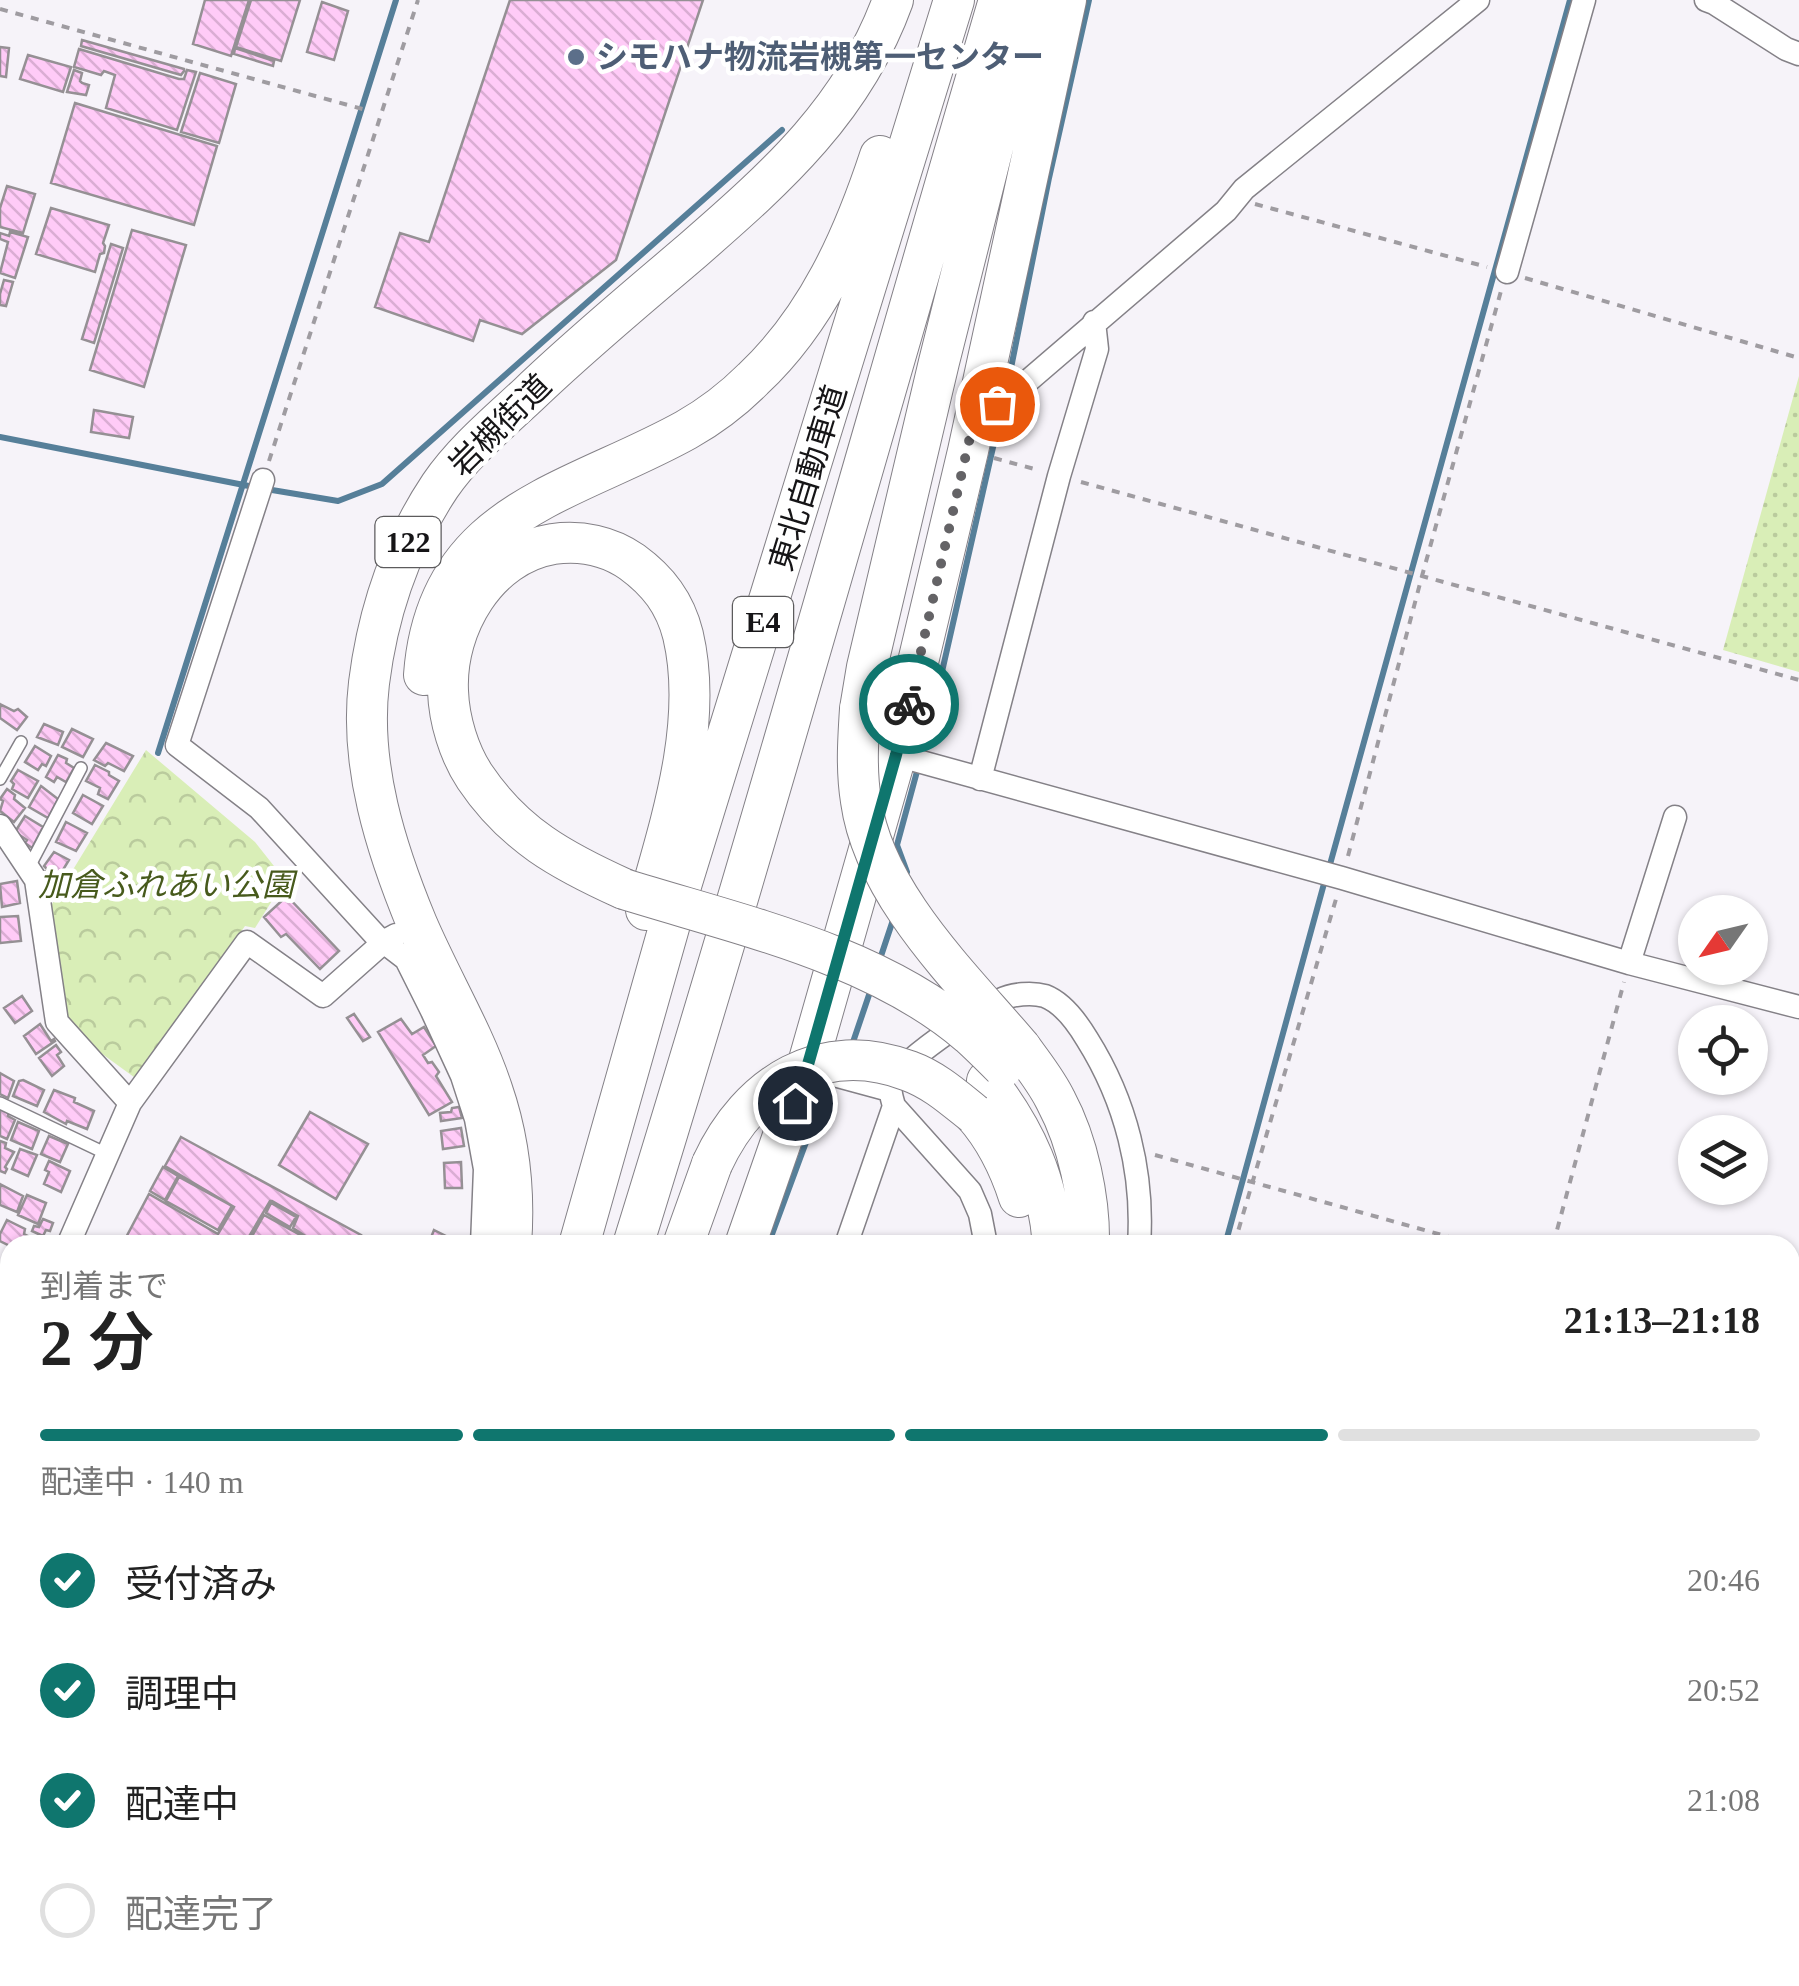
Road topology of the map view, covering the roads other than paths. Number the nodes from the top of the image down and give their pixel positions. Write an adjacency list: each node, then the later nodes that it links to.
1 (893, 0): 24 (highway, 岩槻街道 / 122)
2 (937, 0): 23 (highway)
3 (954, 0): 37 (highway, 東北自動車道 / E4)
4 (1000, 0): 38 (highway, 東北自動車道 / E4)
5 (1030, 0): 28 (highway, bridge)
6 (1066, 0): 13 (highway)
7 (1478, 0): 12 (street)
8 (1584, 0): 11 (street)
9 (1706, 0): 10 (street)
10 (1799, 54)
11 (1498, 270)
12 (1094, 322): 13 (street); 19 (street)
13 (978, 402): 16 (highway)
14 (260, 488): 24 (street)
15 (20, 742): 18 (lane)
16 (912, 759): 19 (street); 27 (highway)
17 (82, 768): 22 (lane)
18 (0, 779)
19 (980, 779): 25 (street)
20 (1675, 817): 25 (street)
21 (0, 826): 22 (street)
22 (28, 869): 31 (street)
23 (621, 900): 28 (highway); 36 (highway)
24 (401, 933): 31 (street); 34 (street); 35 (highway, 岩槻街道 / 122)
25 (1629, 963): 26 (street)
26 (1799, 1006)
27 (807, 1068): 29 (street); 40 (highway)
28 (996, 1078): 39 (highway, bridge); 43 (highway); 44 (highway); 45 (highway); 46 (highway)
29 (892, 1098): 41 (street); 42 (street); 47 (street)
30 (0, 1103): 32 (lane)
31 (130, 1103): 32 (street)
32 (107, 1154): 33 (street)
33 (74, 1235)
34 (482, 1235)
35 (511, 1235)
36 (572, 1235)
37 (582, 1235)
38 (637, 1235)
39 (686, 1235)
40 (749, 1235)
41 (849, 1235)
42 (984, 1235)
43 (1029, 1235)
44 (1052, 1235)
45 (1076, 1235)
46 (1089, 1235)
47 (1140, 1235)

